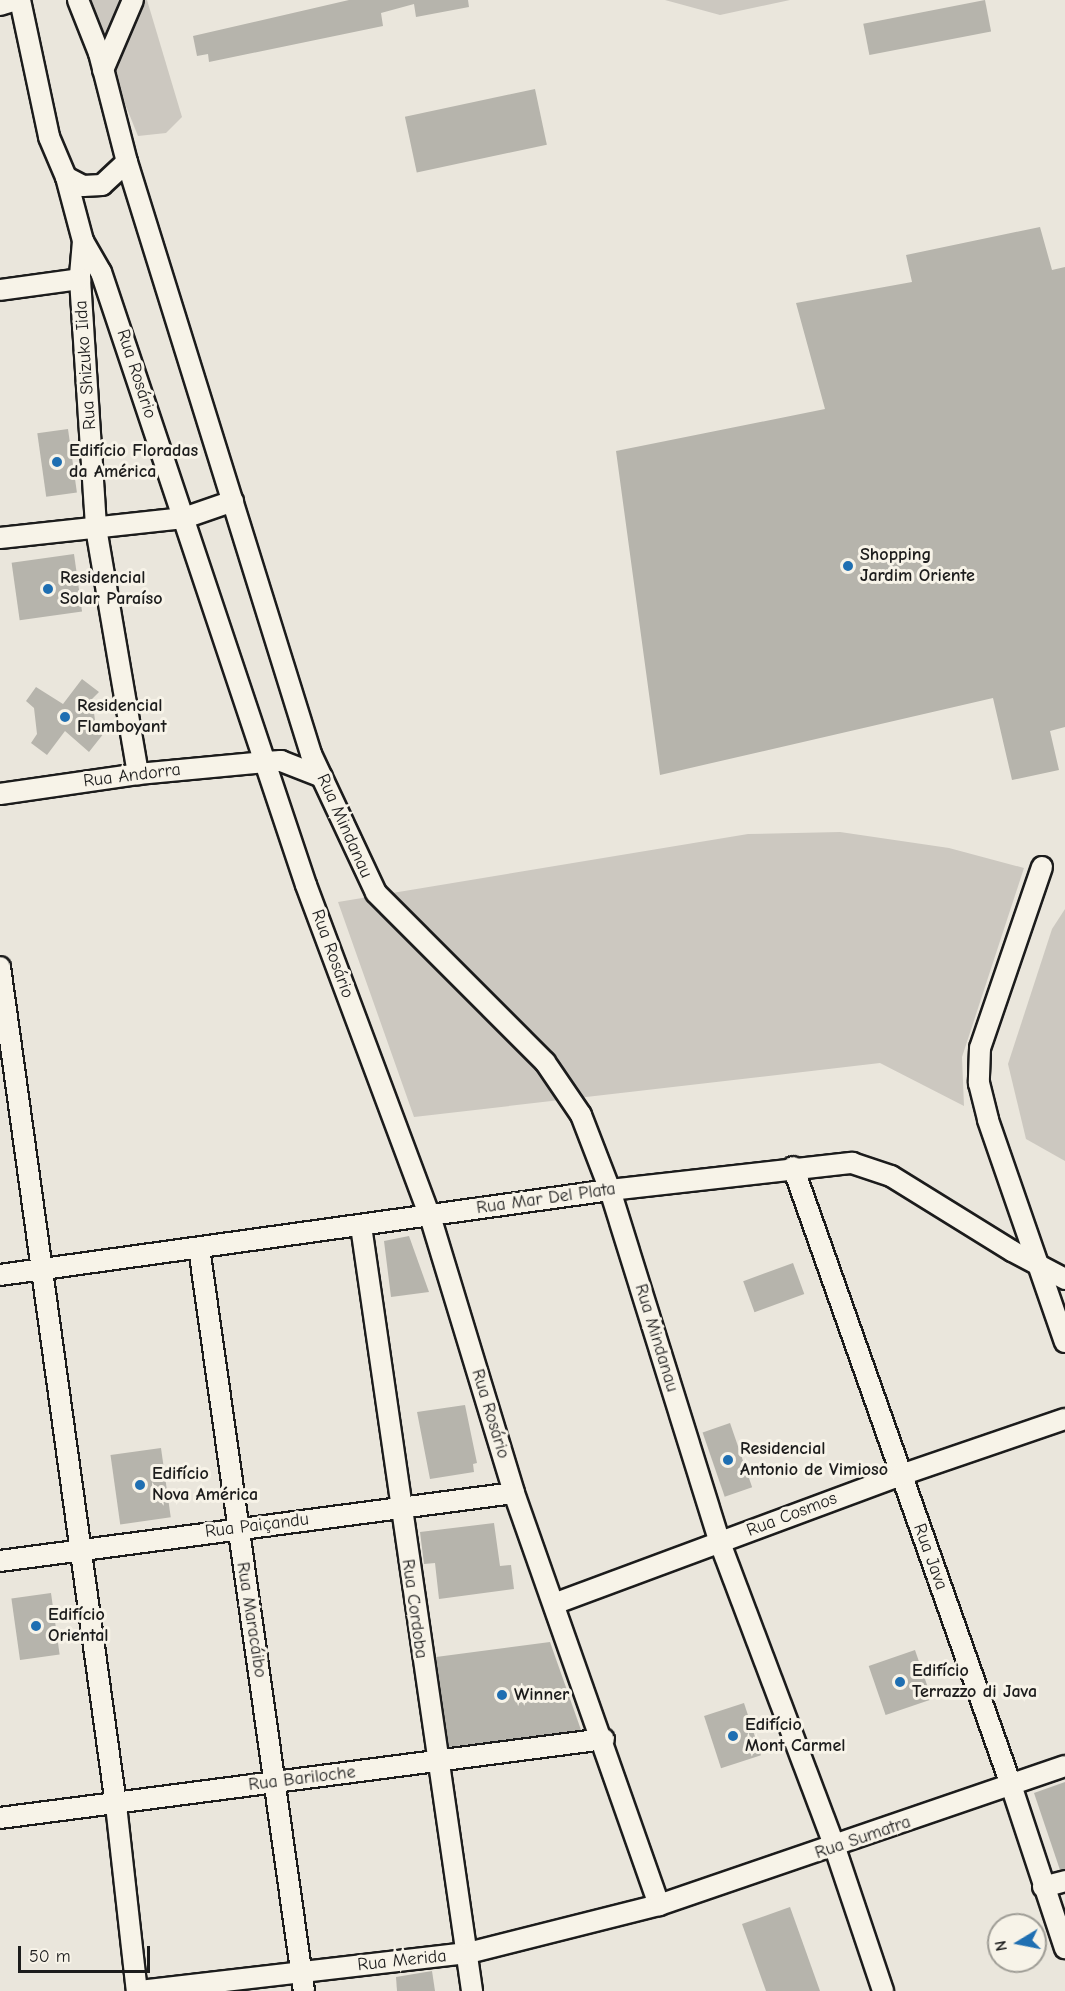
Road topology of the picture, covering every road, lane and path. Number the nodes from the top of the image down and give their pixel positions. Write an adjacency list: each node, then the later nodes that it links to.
1 (18, 0): 4 (street); 7 (street, Rua Rosário)
2 (78, 0): 5 (street)
3 (133, 0): 5 (street)
4 (0, 5)
5 (103, 70): 6 (street)
6 (127, 162): 7 (street); 11 (street, Rua Mindanau)
7 (66, 177): 8 (street, Rua Rosário)
8 (83, 241): 9 (street, Rua Shizuko Iida); 12 (street, Rua Rosário)
9 (80, 279): 10 (street); 13 (street, Rua Shizuko Iida)
10 (0, 290)
11 (233, 501): 12 (street); 17 (street, Rua Mindanau)
12 (184, 518): 13 (street); 15 (street, Rua Rosário)
13 (96, 528): 14 (street); 16 (street, Rua Shizuko Iida)
14 (0, 538)
15 (264, 762): 16 (street, Rua Andorra); 17 (street, Rua Andorra); 23 (street, Rua Rosário)
16 (138, 774): 18 (street, Rua Andorra)
17 (322, 777): 22 (street, Rua Mindanau)
18 (0, 794)
19 (1042, 867): 26 (street)
20 (0, 967): 27 (street)
21 (793, 1167): 22 (street, Rua Mar Del Plata); 26 (street, Rua Mar Del Plata); 32 (street, Rua Java)
22 (610, 1190): 23 (street, Rua Mar Del Plata); 36 (street, Rua Mindanau)
23 (430, 1216): 24 (street, Rua Mar Del Plata); 33 (street, Rua Rosário)
24 (361, 1226): 25 (street, Rua Mar Del Plata); 34 (street, Rua Cordoba)
25 (199, 1248): 27 (street, Rua Mar Del Plata); 35 (street, Rua Maracáibo)
26 (1036, 1262): 29 (street, Rua Mar Del Plata); 30 (street)
27 (41, 1269): 28 (street, Rua Mar Del Plata); 37 (street)
28 (0, 1275)
29 (1065, 1279)
30 (1065, 1342)
31 (1065, 1419): 32 (street, Rua Cosmos)
32 (901, 1474): 36 (street, Rua Cosmos); 44 (street, Rua Java)
33 (514, 1492): 34 (street, Rua Paiçandu); 39 (street, Rua Rosário)
34 (400, 1508): 35 (street, Rua Paiçandu); 41 (street, Rua Cordoba)
35 (237, 1528): 37 (street, Rua Paiçandu); 43 (street, Rua Maracáibo)
36 (720, 1543): 39 (street, Rua Cosmos); 47 (street, Rua Mindanau)
37 (81, 1550): 38 (street, Rua Paiçandu); 45 (street)
38 (0, 1561)
39 (554, 1604): 40 (street, Rua Rosário)
40 (604, 1739): 41 (street, Rua Bariloche); 50 (street, Rua Rosário)
41 (436, 1763): 43 (street, Rua Bariloche); 52 (street, Rua Cordoba)
42 (1065, 1766): 44 (street, Rua Sumatra)
43 (277, 1782): 45 (street, Rua Bariloche); 53 (street, Rua Maracáibo)
44 (1011, 1785): 47 (street, Rua Sumatra); 49 (street, Rua Java)
45 (116, 1805): 46 (street, Rua Bariloche); 54 (street)
46 (0, 1818)
47 (834, 1848): 50 (street, Rua Sumatra); 56 (street, Rua Mindanau)
48 (1065, 1881): 49 (street)
49 (1043, 1887): 51 (street, Rua Java)
50 (660, 1905): 52 (street, Rua Merida)
51 (1065, 1948)
52 (468, 1953): 53 (street, Rua Merida); 55 (street, Rua Cordoba)
53 (303, 1981): 54 (street, Rua Merida)
54 (138, 1991)
55 (472, 1991)
56 (883, 1991)

